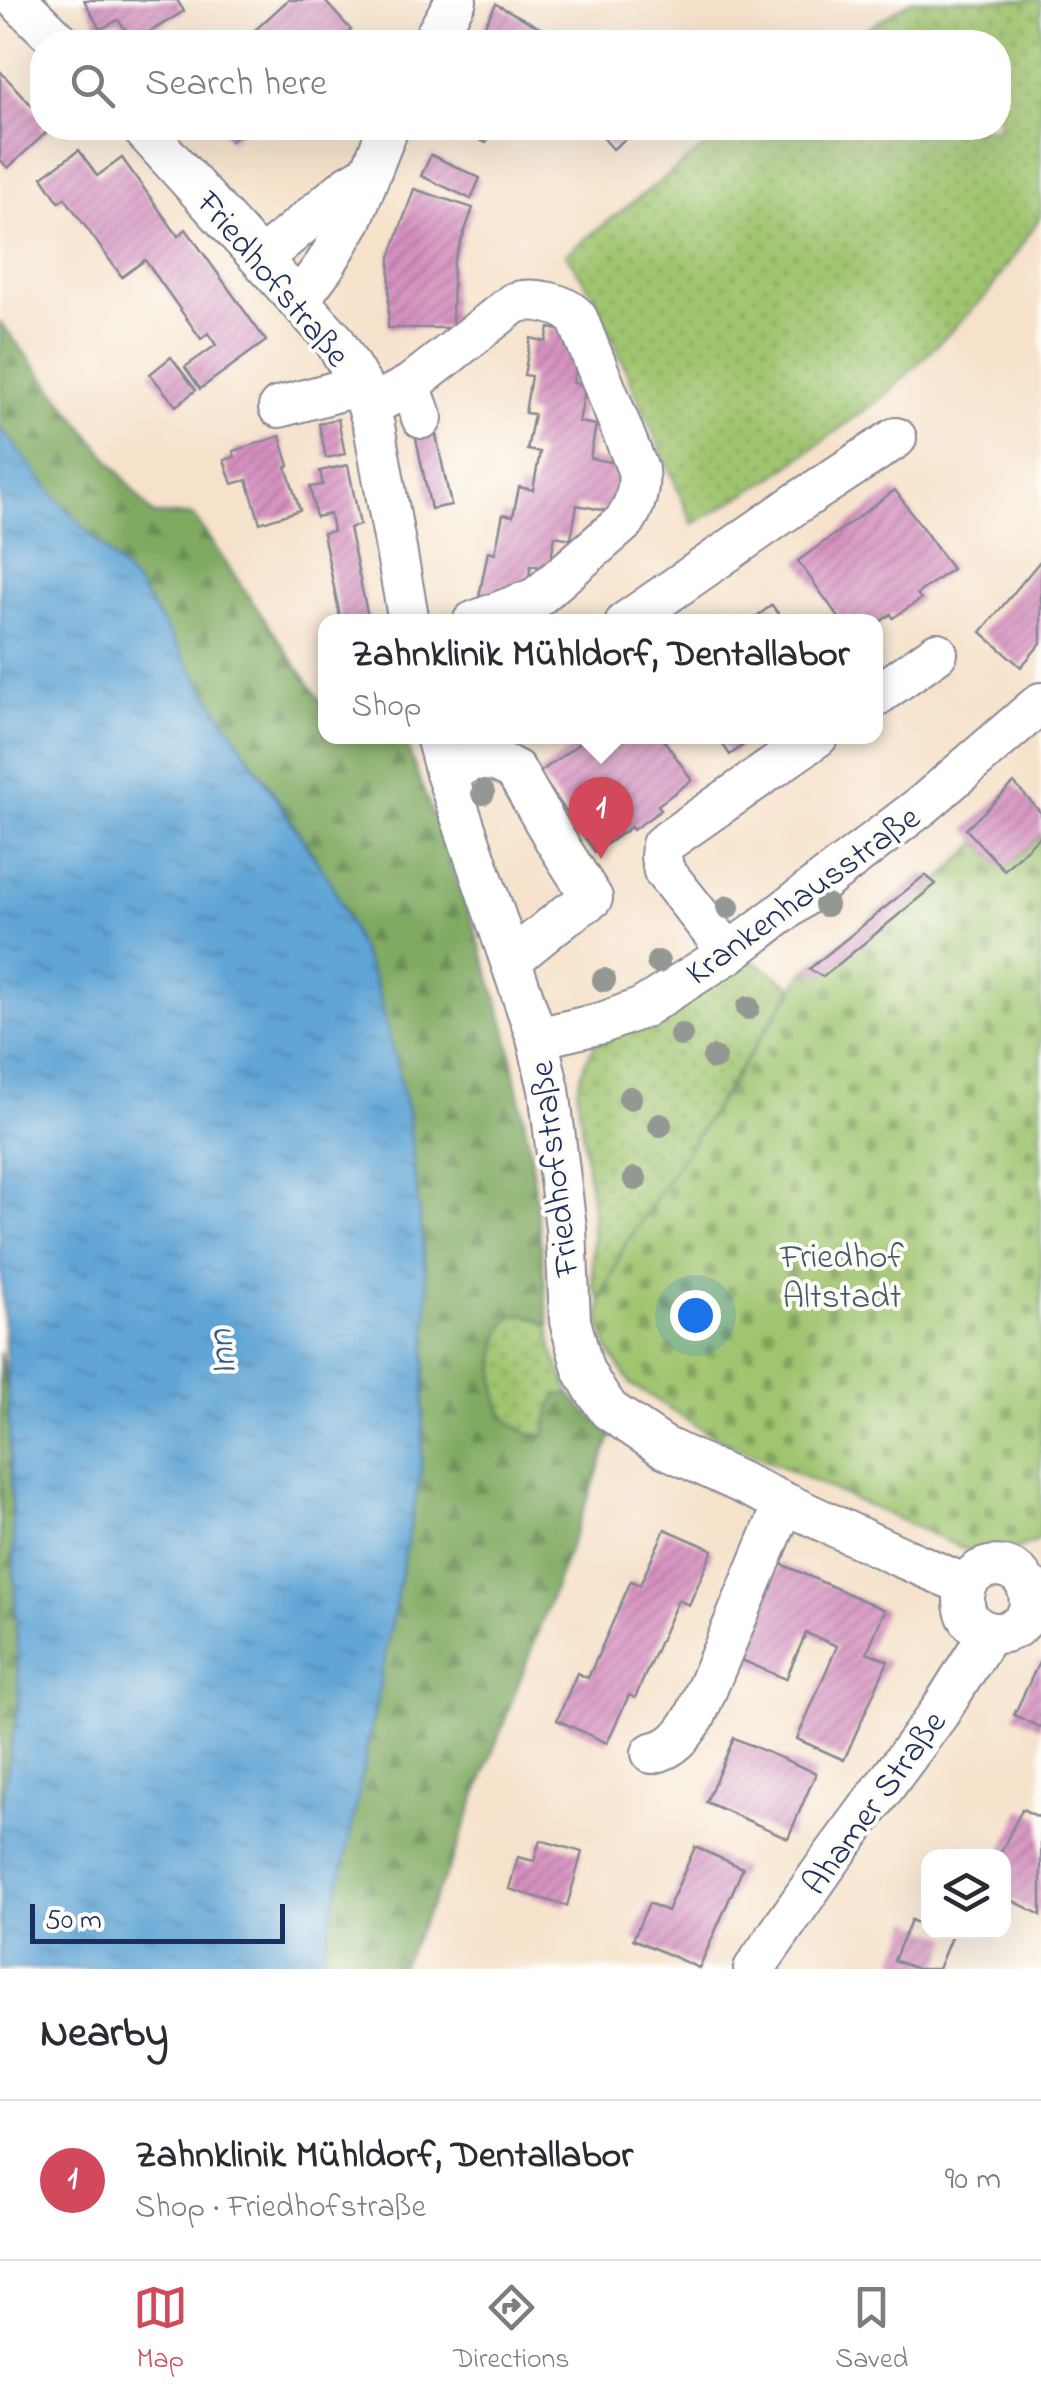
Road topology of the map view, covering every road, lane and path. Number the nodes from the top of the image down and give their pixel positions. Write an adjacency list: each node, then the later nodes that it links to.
1 (17, 0): 3 (street)
2 (456, 0): 4 (street)
3 (48, 30)
4 (439, 30)
5 (153, 140): 8 (street, Friedhofstraße)
6 (384, 140): 7 (street)
7 (373, 171): 8 (street); 9 (street)
8 (261, 259): 9 (street, Friedhofstraße)
9 (298, 301): 10 (street, Friedhofstraße)
10 (365, 396): 11 (street); 13 (street, Friedhofstraße); 14 (street)
11 (279, 408)
12 (896, 438): 15 (street)
13 (408, 614)
14 (494, 614)
15 (638, 614)
16 (936, 653): 17 (street)
17 (883, 691)
18 (1041, 703): 21 (street, Krankenhausstraße)
19 (807, 744): 21 (street)
20 (442, 747): 22 (street, Friedhofstraße); 22 (street)
21 (729, 953): 23 (street, Krankenhausstraße)
22 (510, 960): 23 (street, Friedhofstraße)
23 (537, 1038): 24 (street, Friedhofstraße)
24 (784, 1504): 26 (street, Friedhofstraße); 28 (street)
25 (1031, 1583): 26 (street); 27 (street)
26 (966, 1585): 27 (street)
27 (989, 1632): 29 (street, Ahamer Straße)
28 (652, 1754)
29 (754, 1969)

